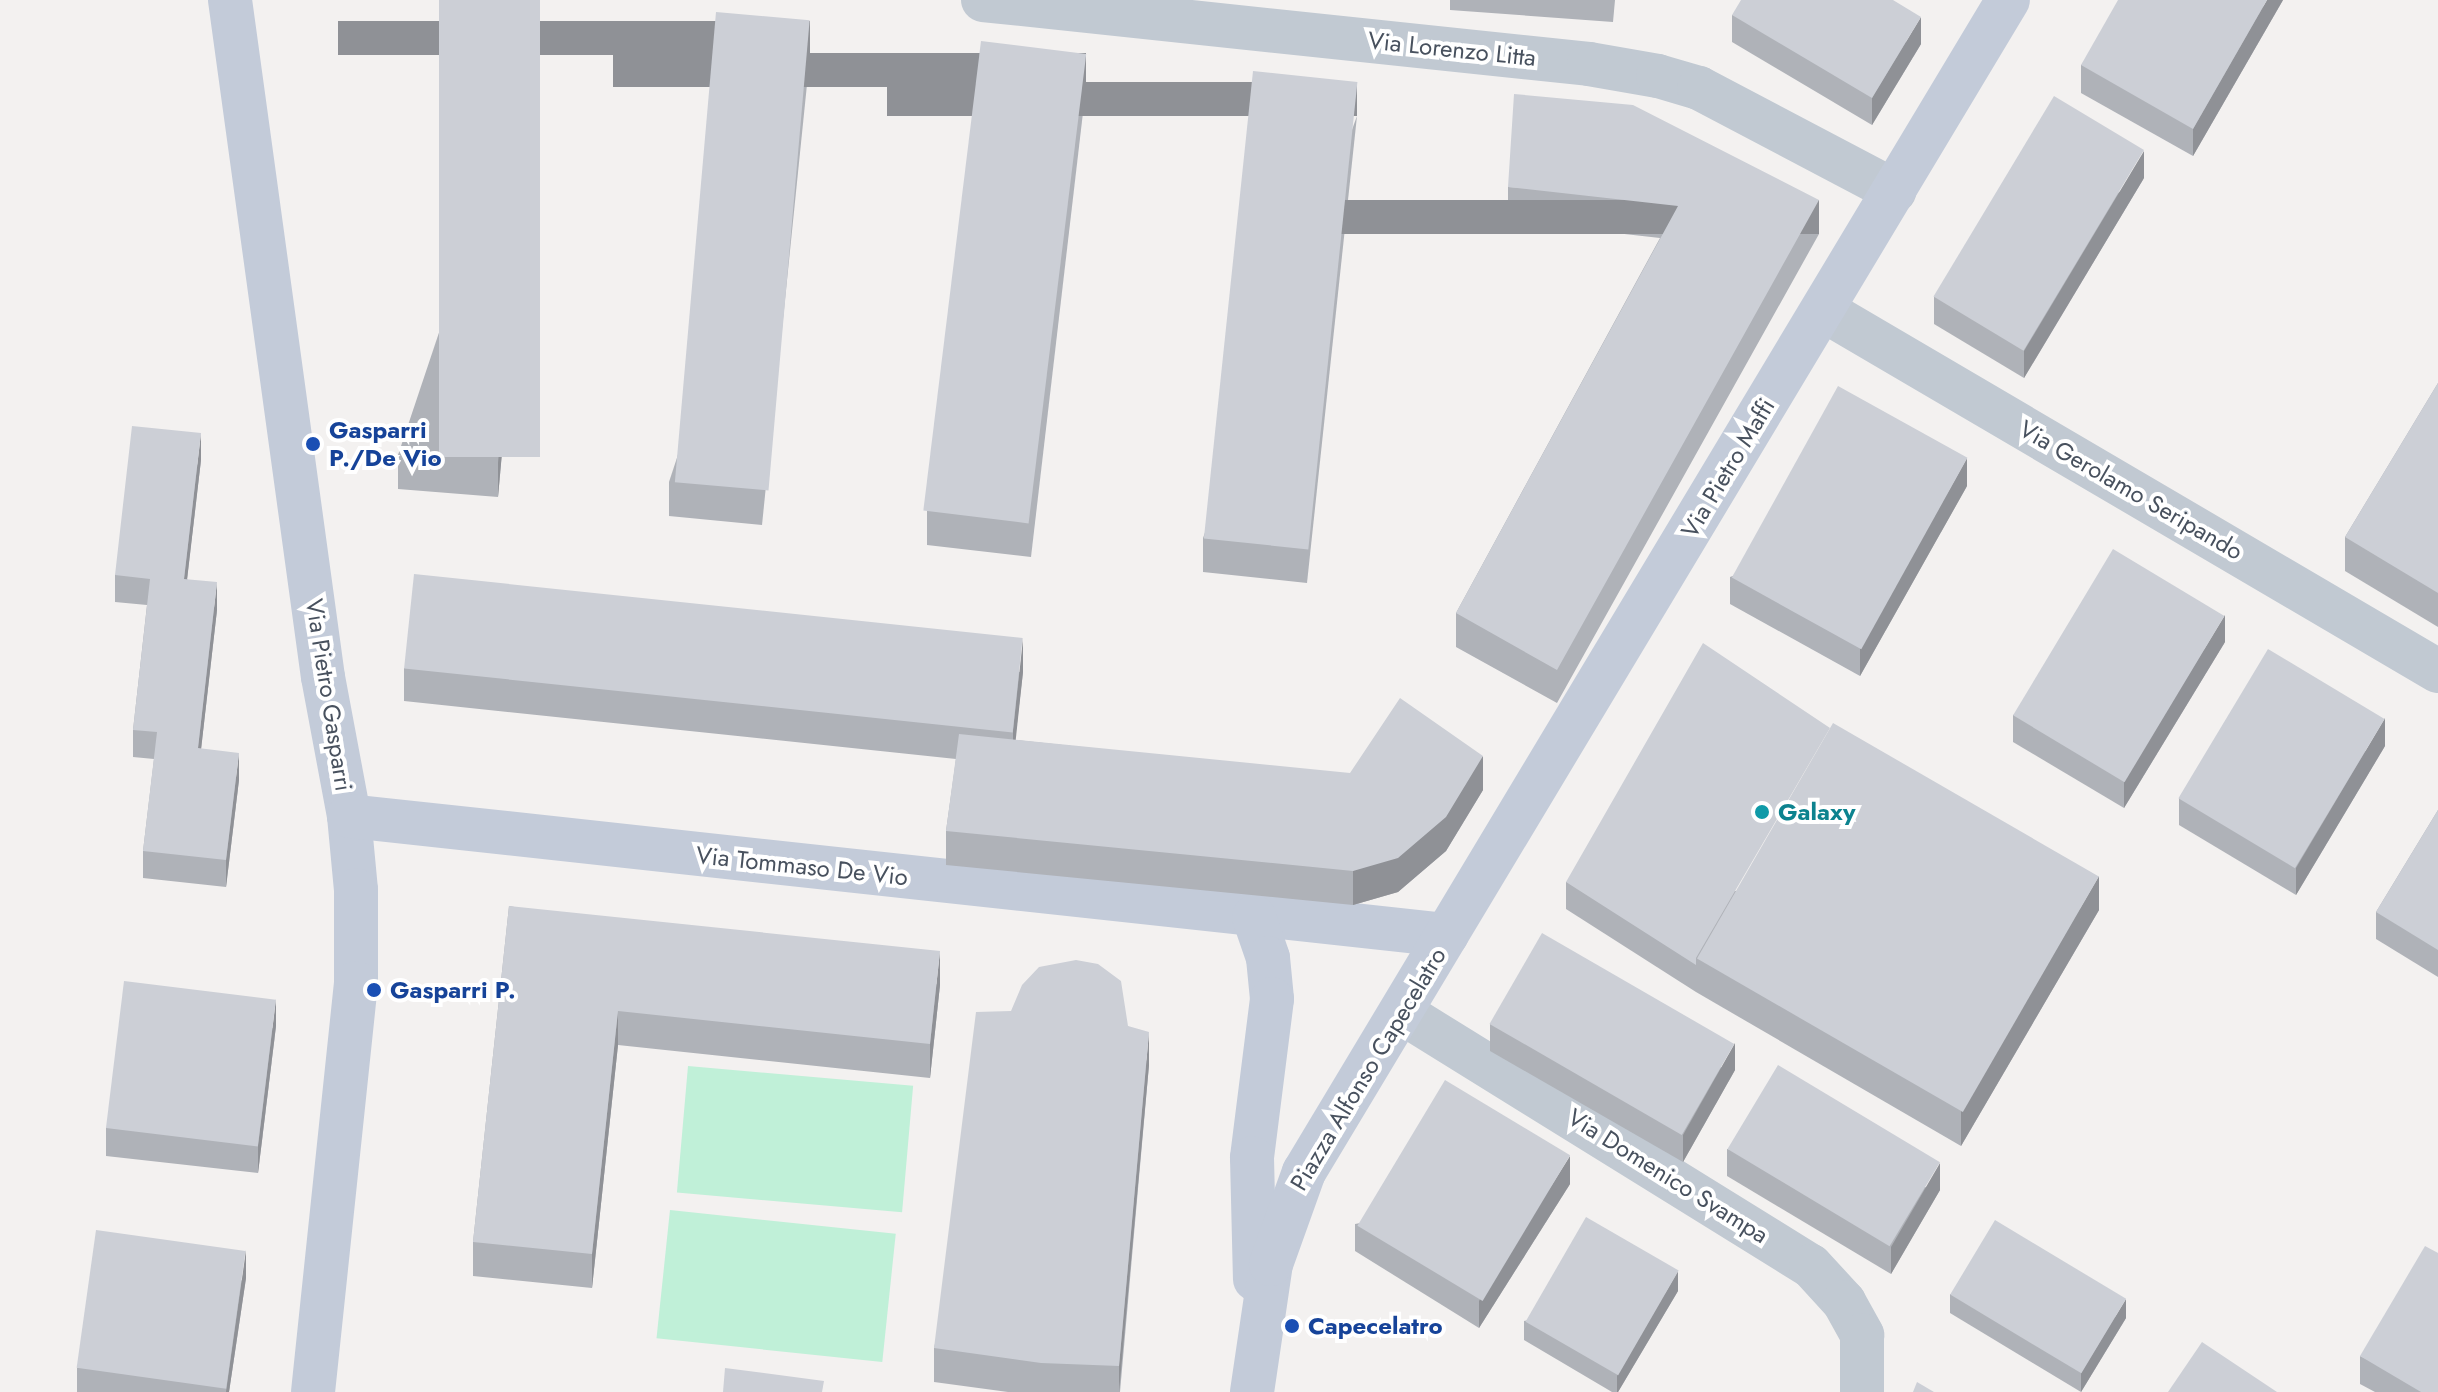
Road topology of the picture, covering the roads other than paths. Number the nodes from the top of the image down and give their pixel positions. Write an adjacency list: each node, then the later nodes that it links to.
1 (230, 0): 7 (street, Via Pietro Gasparri)
2 (983, 0): 4 (street, Via Lorenzo Litta)
3 (2008, 0): 4 (street, Via Pietro Maffi)
4 (1894, 191): 5 (street, Via Pietro Maffi)
5 (1823, 310): 6 (street, Via Gerolamo Seripando); 9 (street, Via Pietro Maffi)
6 (2438, 671)
7 (349, 816): 8 (street, Via Tommaso De Vio); 12 (street, Via Pietro Gasparri)
8 (1254, 917): 9 (street, Piazza Alfonso Capecelatro); 11 (street, Piazza Alfonso Capecelatro)
9 (1447, 935): 10 (street, Piazza Alfonso Capecelatro)
10 (1401, 1012): 11 (street, Piazza Alfonso Capecelatro); 14 (street, Via Domenico Svampa)
11 (1260, 1338): 13 (street, Piazza Alfonso Capecelatro)
12 (313, 1392)
13 (1252, 1392)
14 (1862, 1392)

